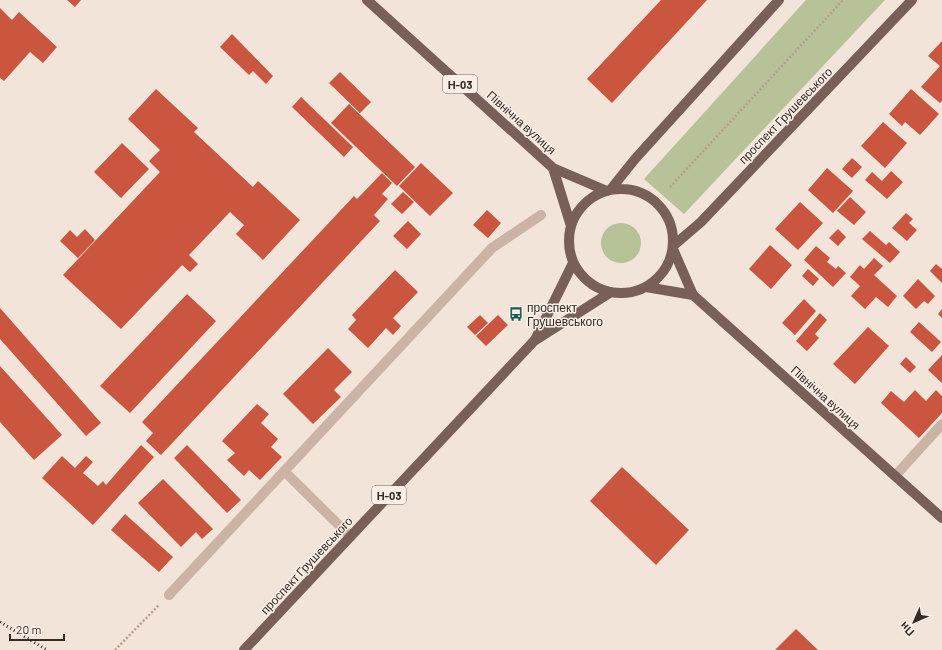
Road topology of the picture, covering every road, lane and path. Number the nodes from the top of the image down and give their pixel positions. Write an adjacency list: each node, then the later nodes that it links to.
1 (367, 0): 5 (main road, Північна вулиця / Н-03)
2 (779, 0): 7 (main road)
3 (843, 0): 6 (path)
4 (912, 0): 10 (main road, проспект Грушевського)
5 (553, 168): 7 (main road, Північна вулиця / Н-03); 9 (main road, Північна вулиця / Н-03)
6 (670, 187)
7 (609, 190): 9 (main road, Н-03); 10 (main road, Н-03)
8 (541, 215): 17 (street)
9 (571, 226): 11 (main road, Н-03)
10 (673, 247): 12 (main road, Н-03); 14 (main road, Північна вулиця)
11 (573, 263): 13 (main road, Н-03); 15 (main road, проспект Грушевського / Н-03)
12 (646, 287): 13 (main road, Н-03); 14 (main road)
13 (611, 292): 15 (main road, проспект Грушевського / Н-03)
14 (693, 295): 18 (main road, Північна вулиця)
15 (534, 341): 20 (main road, проспект Грушевського / Н-03)
16 (942, 424): 18 (street)
17 (284, 471): 20 (street); 21 (street)
18 (895, 476): 19 (main road, Північна вулиця)
19 (942, 518)
20 (350, 536): 23 (main road, проспект Грушевського / Н-03)
21 (169, 595): 22 (path)
22 (115, 650)
23 (244, 650)

